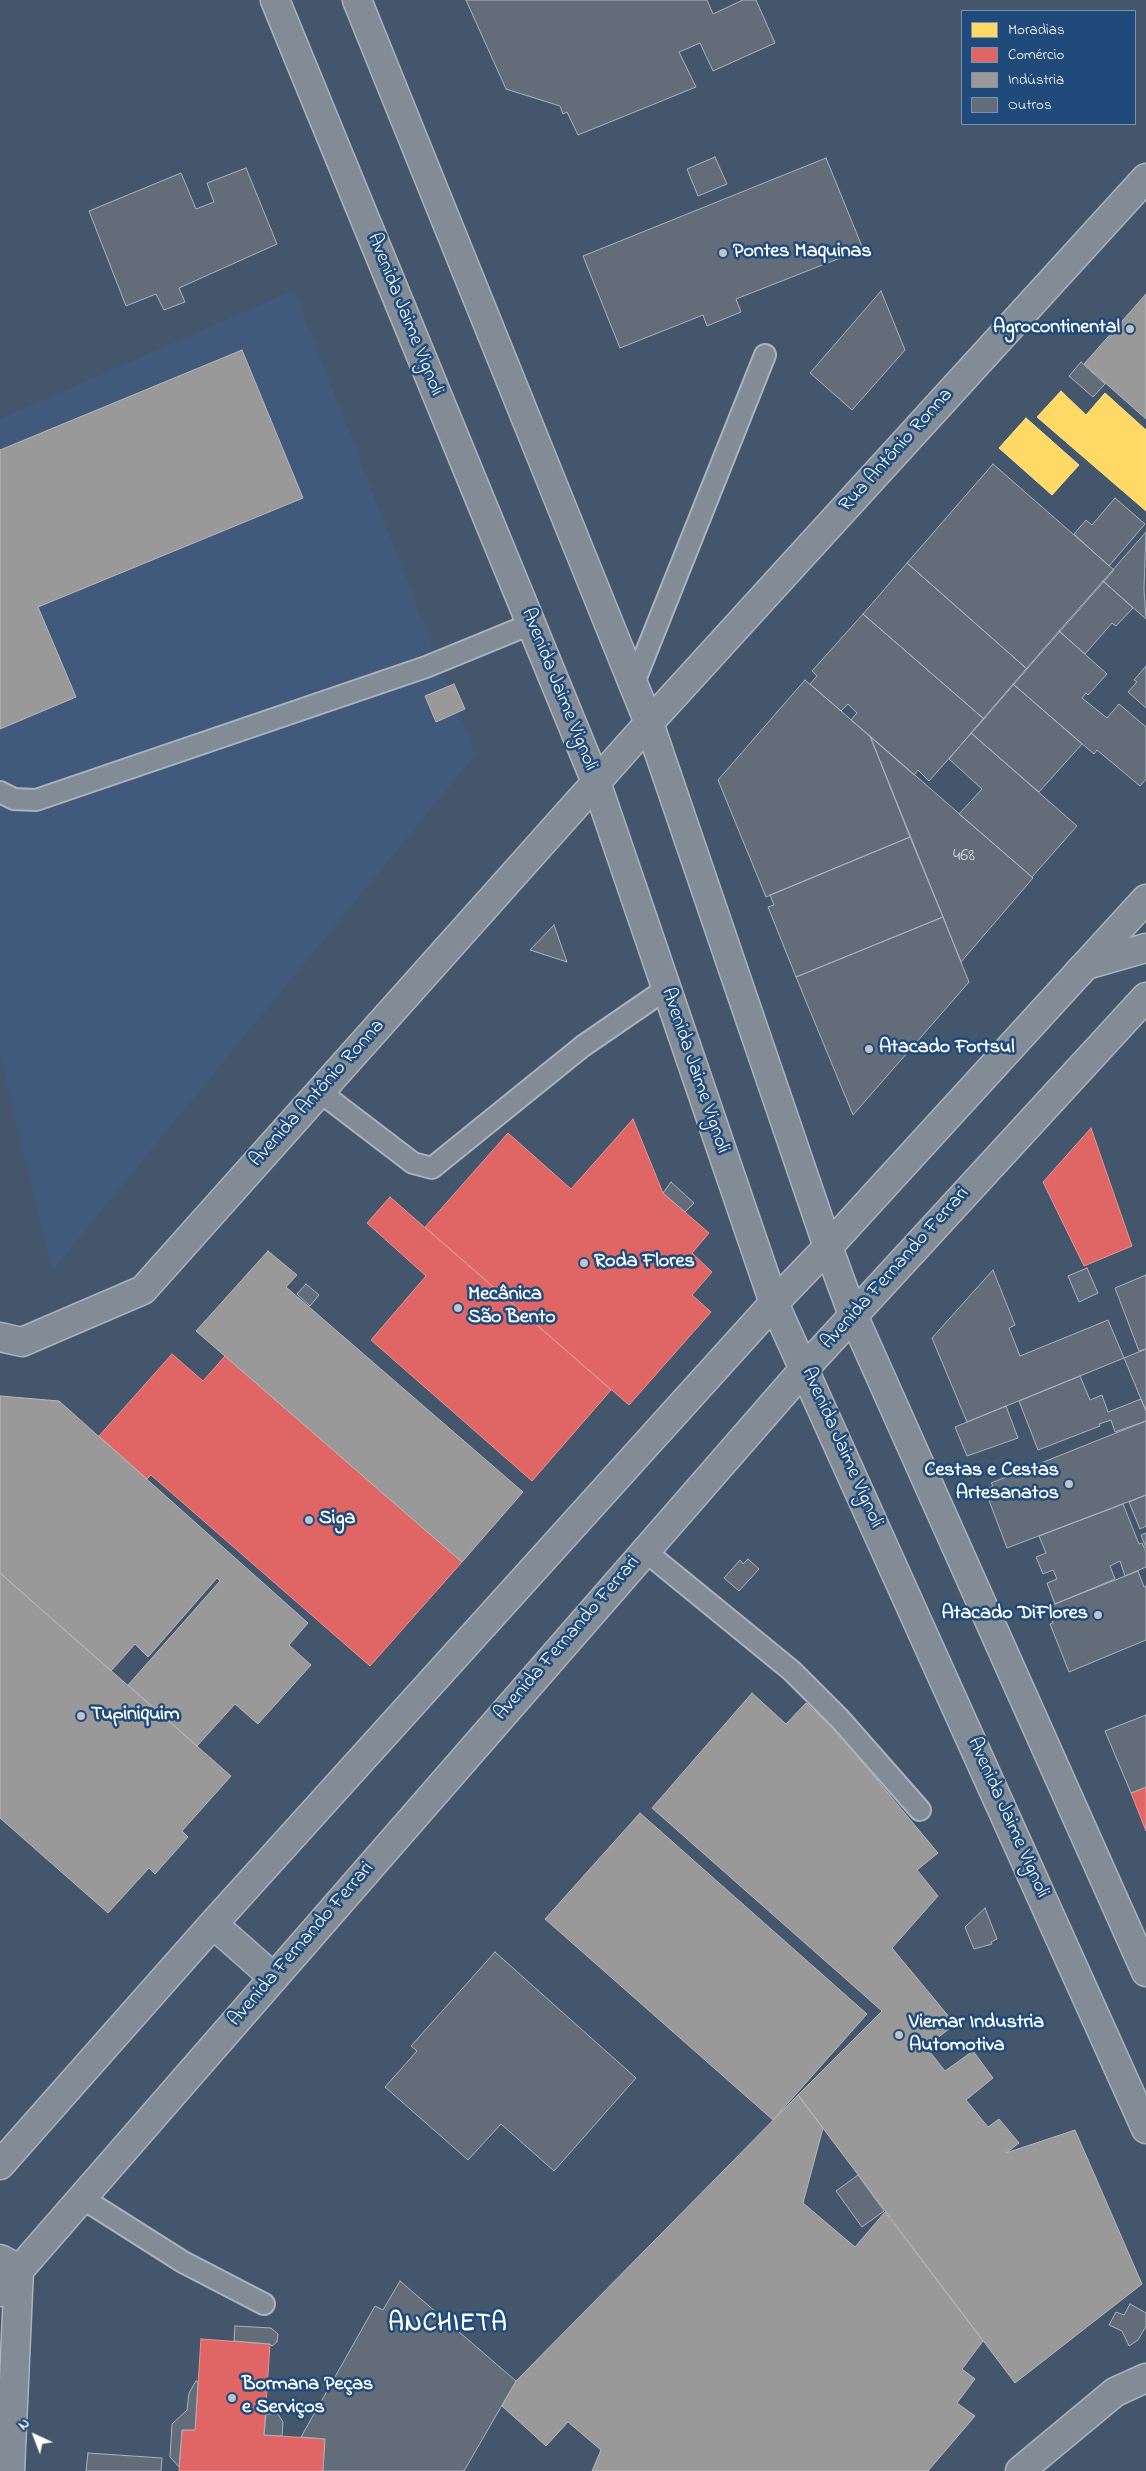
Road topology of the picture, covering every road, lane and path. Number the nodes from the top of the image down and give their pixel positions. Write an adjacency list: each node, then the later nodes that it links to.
1 (275, 0): 5 (street, Avenida Jaime Vignoli)
2 (357, 0): 6 (street)
3 (1146, 178): 7 (street, Rua Antônio Ronna)
4 (765, 355): 6 (lane)
5 (531, 624): 8 (street, Avenida Jaime Vignoli); 9 (lane)
6 (633, 685): 7 (street)
7 (649, 723): 8 (street, Rua Antônio Ronna); 16 (street)
8 (596, 782): 13 (street, Avenida Jaime Vignoli); 15 (street, Avenida Antônio Ronna)
9 (0, 792)
10 (1146, 899): 12 (street)
11 (1146, 948): 12 (street)
12 (1073, 979): 16 (street)
13 (666, 989): 15 (lane); 17 (street, Avenida Jaime Vignoli)
14 (1146, 996): 18 (street, Avenida Fernando Ferrari)
15 (320, 1092): 19 (street, Avenida Antônio Ronna)
16 (828, 1247): 17 (street); 18 (street)
17 (774, 1303): 20 (street, Avenida Jaime Vignoli); 23 (street)
18 (853, 1315): 20 (street, Avenida Fernando Ferrari); 24 (street)
19 (0, 1337)
20 (805, 1368): 21 (street, Avenida Fernando Ferrari); 26 (street, Avenida Jaime Vignoli)
21 (645, 1551): 22 (lane); 25 (street, Avenida Fernando Ferrari)
22 (920, 1810)
23 (214, 1924): 25 (street); 27 (street)
24 (1146, 1972)
25 (273, 1977): 28 (street, Avenida Fernando Ferrari)
26 (1146, 2129)
27 (0, 2166)
28 (82, 2198): 29 (street, Avenida Fernando Ferrari); 31 (lane)
29 (10, 2264): 30 (street, Avenida Fernando Ferrari); 33 (street)
30 (0, 2292)
31 (264, 2304)
32 (1146, 2378): 34 (street)
33 (10, 2471)
34 (1020, 2471)

